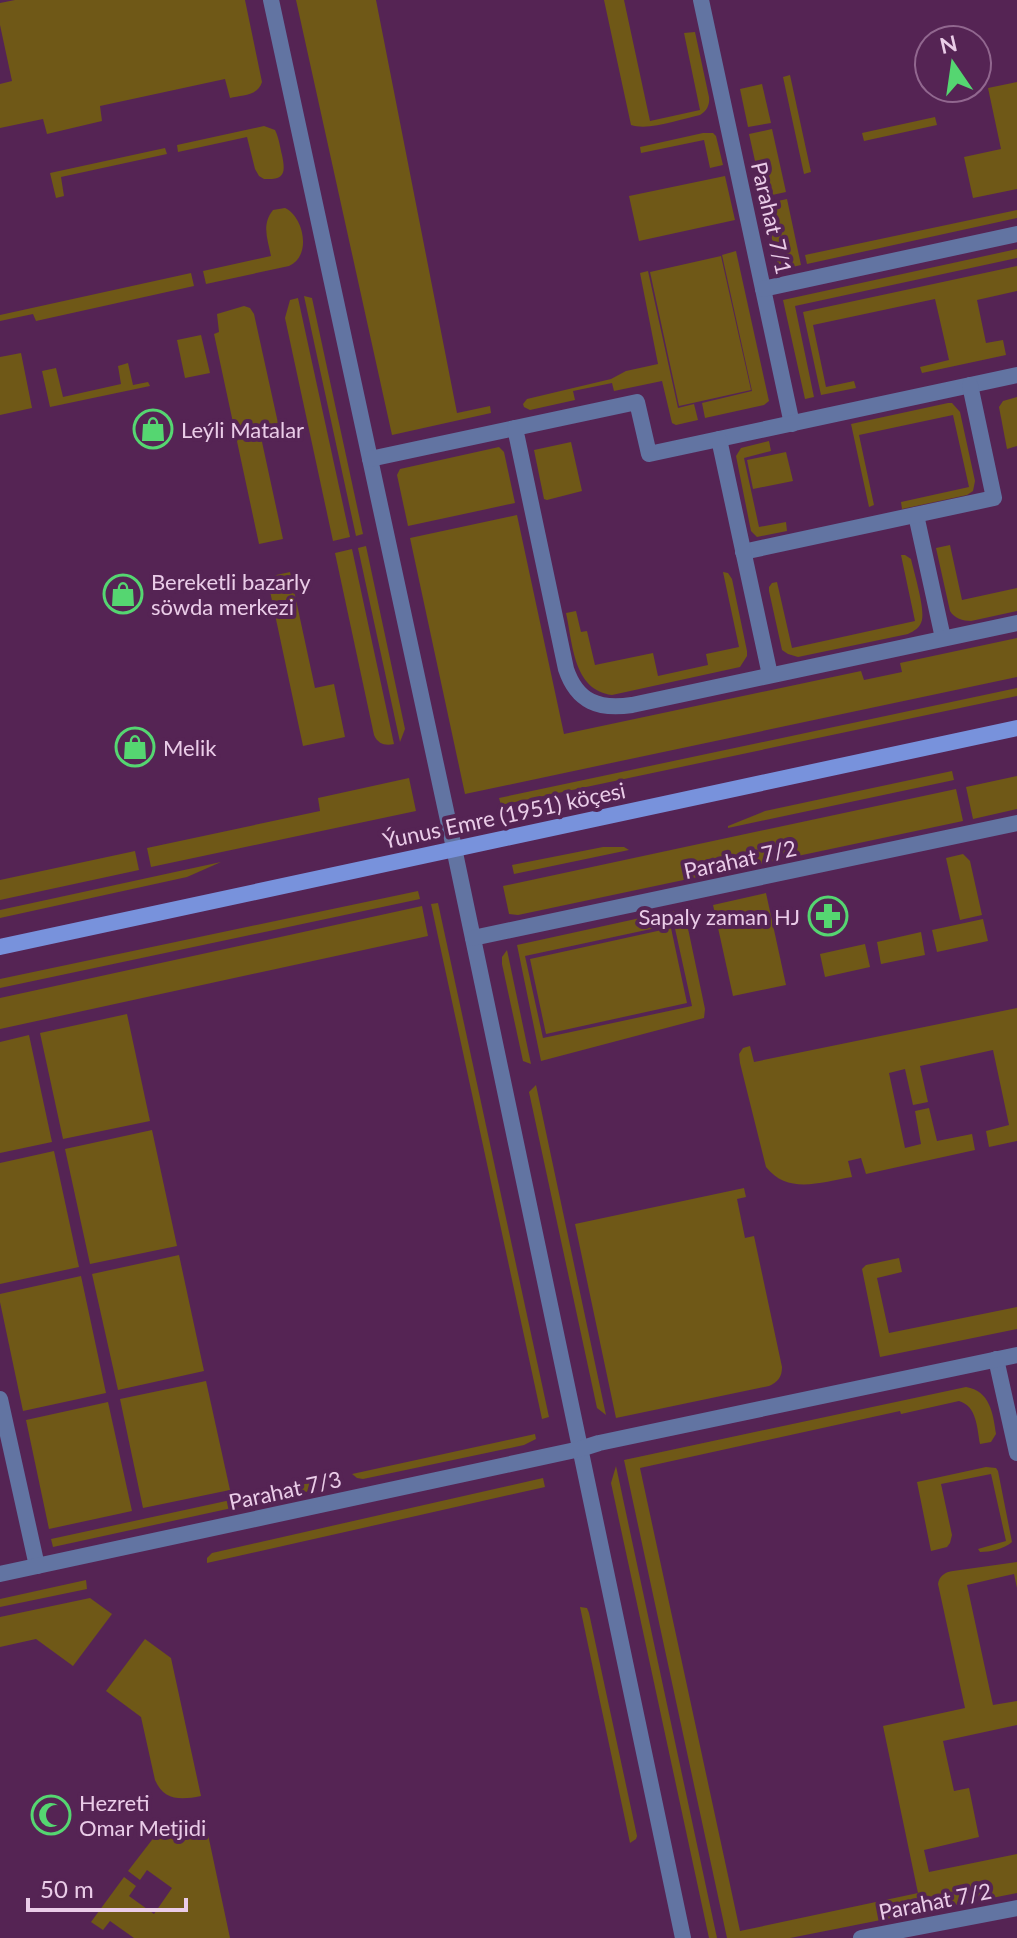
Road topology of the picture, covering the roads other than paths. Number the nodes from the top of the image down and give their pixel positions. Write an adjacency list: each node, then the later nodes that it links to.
1 (271, 0): 10 (street)
2 (701, 0): 4 (street, Parahat 7/1)
3 (1017, 234): 4 (street, Parahat 7/1)
4 (763, 289): 7 (street)
5 (1017, 375): 6 (street)
6 (970, 385): 7 (street); 11 (street)
7 (792, 424): 9 (street)
8 (515, 428): 9 (street); 10 (street); 15 (street)
9 (719, 439): 12 (street)
10 (370, 459): 18 (street)
11 (916, 515): 12 (street); 14 (street)
12 (743, 552): 15 (street)
13 (1017, 623): 14 (street)
14 (943, 638): 15 (street)
15 (770, 675)
16 (1017, 728): 18 (street, Ýunus Emre (1951) köçesi)
17 (1017, 823): 19 (street, Parahat 7/2)
18 (454, 848): 19 (street); 20 (street, Ýunus Emre (1951) köçesi)
19 (473, 938): 24 (street)
20 (0, 947)
21 (1017, 1355): 22 (street)
22 (996, 1359): 24 (street); 25 (street)
23 (0, 1399): 26 (street)
24 (580, 1449): 26 (street, Parahat 7/3); 29 (street)
25 (1017, 1453)
26 (37, 1566): 27 (street, Parahat 7/3)
27 (0, 1574)
28 (1017, 1908): 30 (street, Parahat 7/2)
29 (683, 1938)
30 (861, 1938)

